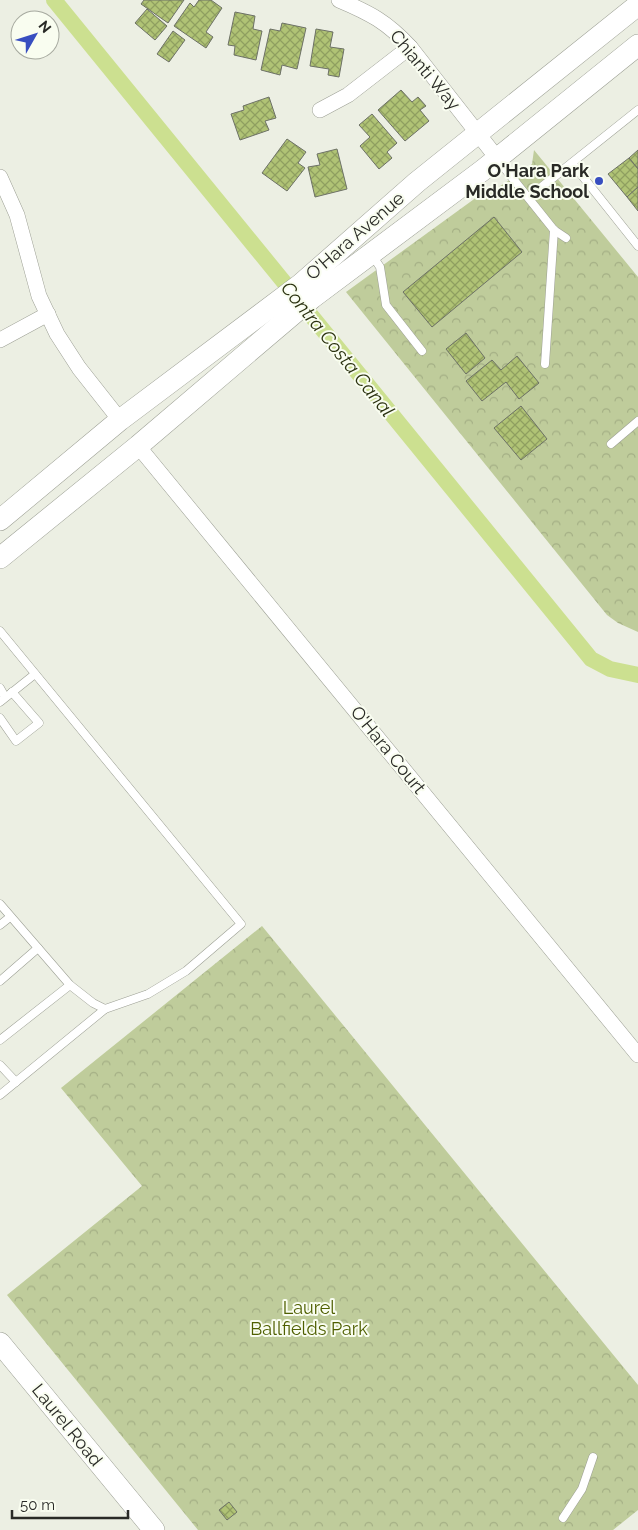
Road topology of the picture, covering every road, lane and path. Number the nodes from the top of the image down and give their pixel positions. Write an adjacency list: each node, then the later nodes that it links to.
1 (339, 0): 4 (street, Chianti Way)
2 (638, 5): 7 (main road, O'Hara Avenue)
3 (638, 45): 8 (main road, O'Hara Avenue)
4 (410, 47): 5 (street); 7 (street, Chianti Way)
5 (320, 110)
6 (638, 110): 9 (lane)
7 (478, 133): 8 (street, Chianti Way); 16 (main road, O'Hara Avenue)
8 (497, 158): 11 (lane); 15 (main road, O'Hara Avenue)
9 (572, 163): 11 (lane); 14 (lane)
10 (0, 177): 17 (street)
11 (528, 198): 12 (lane)
12 (554, 230): 13 (lane); 20 (lane)
13 (566, 238)
14 (638, 246)
15 (370, 254): 16 (main road, O'Hara Avenue); 19 (lane)
16 (298, 298): 21 (main road, O'Hara Avenue); 24 (main road, O'Hara Avenue)
17 (48, 314): 18 (street); 21 (street)
18 (0, 340)
19 (422, 351)
20 (545, 364)
21 (120, 420): 25 (main road, O'Hara Avenue)
22 (638, 421): 23 (lane)
23 (611, 444)
24 (138, 446): 26 (main road, O'Hara Avenue); 40 (street, O'Hara Court)
25 (0, 520)
26 (0, 558)
27 (0, 631): 28 (lane)
28 (35, 674): 30 (lane); 38 (lane)
29 (0, 688): 30 (lane)
30 (6, 697): 31 (lane)
31 (0, 718)
32 (0, 904): 33 (lane)
33 (10, 917): 34 (lane); 35 (lane)
34 (0, 925)
35 (38, 948): 36 (lane); 37 (lane)
36 (0, 980)
37 (70, 985): 38 (lane); 39 (lane)
38 (105, 1009): 42 (lane)
39 (0, 1040)
40 (638, 1055)
41 (0, 1065): 42 (lane)
42 (16, 1082): 43 (lane)
43 (0, 1095)
44 (0, 1343): 47 (main road, Laurel Road)
45 (593, 1457): 46 (lane)
46 (563, 1518)
47 (154, 1530)

